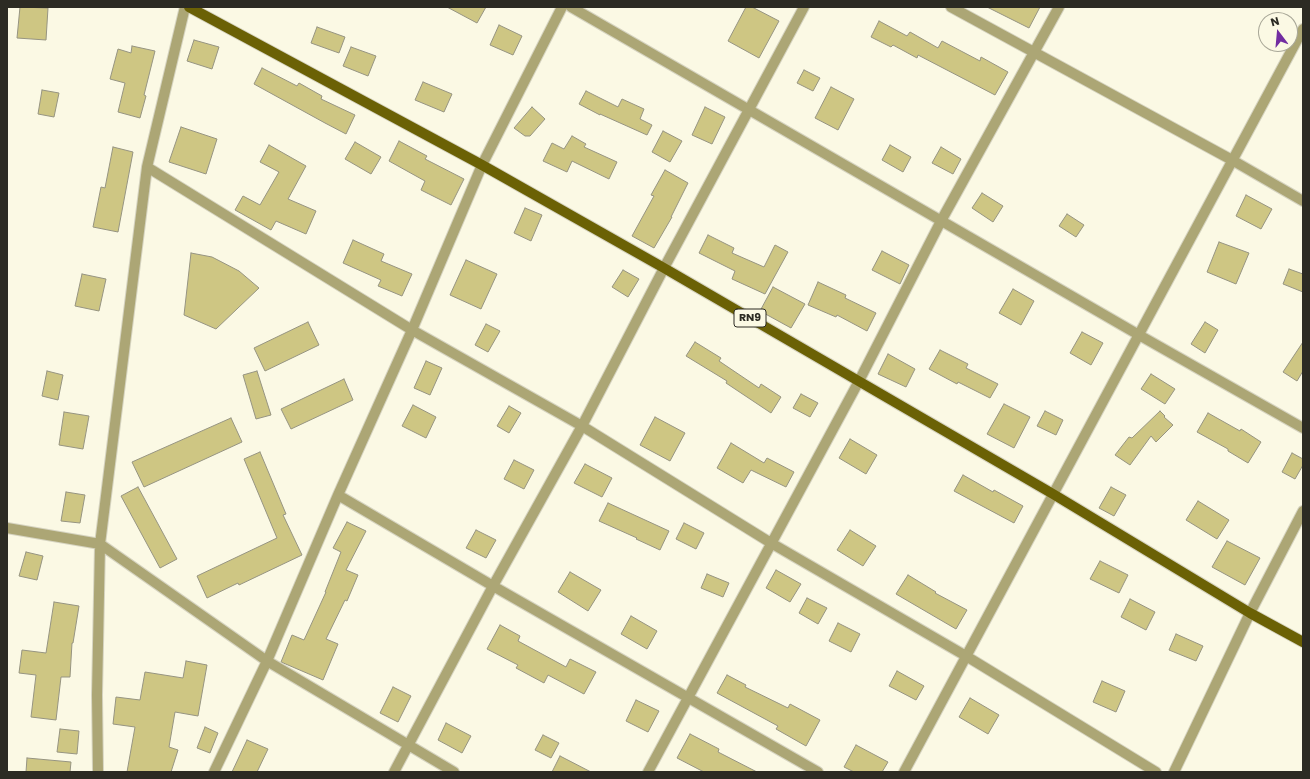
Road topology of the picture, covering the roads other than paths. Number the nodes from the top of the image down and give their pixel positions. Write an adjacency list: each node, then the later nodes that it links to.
1 (185, 7): 13 (street)
2 (189, 7): 12 (main road, RN9)
3 (562, 7): 12 (street)
4 (571, 7): 10 (street)
5 (804, 7): 10 (street)
6 (951, 7): 9 (street)
7 (1059, 7): 9 (street)
8 (1303, 29): 11 (street)
9 (1034, 53): 11 (street); 15 (street)
10 (749, 110): 15 (street); 16 (street)
11 (1232, 160): 14 (street); 18 (street)
12 (482, 165): 16 (main road, RN9); 17 (street)
13 (147, 168): 17 (street); 27 (street)
14 (1303, 201)
15 (941, 221): 18 (street); 19 (street)
16 (664, 268): 19 (main road, RN9); 20 (street)
17 (412, 330): 20 (street); 23 (street)
18 (1138, 335): 21 (street); 22 (street)
19 (858, 381): 22 (main road, RN9); 26 (street)
20 (582, 426): 26 (street); 28 (street)
21 (1303, 428)
22 (1053, 494): 29 (main road, RN9); 31 (street)
23 (338, 495): 28 (street); 32 (street)
24 (1303, 511): 29 (street)
25 (7, 528): 27 (street)
26 (771, 543): 31 (street); 33 (street)
27 (100, 544): 32 (street); 35 (street)
28 (493, 586): 33 (street); 34 (street)
29 (1250, 613): 30 (main road, RN9); 43 (street)
30 (1303, 642)
31 (966, 656): 41 (street); 42 (street)
32 (267, 661): 34 (street); 36 (street)
33 (688, 697): 39 (street); 40 (street)
34 (409, 745): 37 (street); 38 (street)
35 (98, 772)
36 (214, 772)
37 (394, 772)
38 (454, 772)
39 (648, 772)
40 (818, 772)
41 (904, 772)
42 (1156, 772)
43 (1174, 772)

